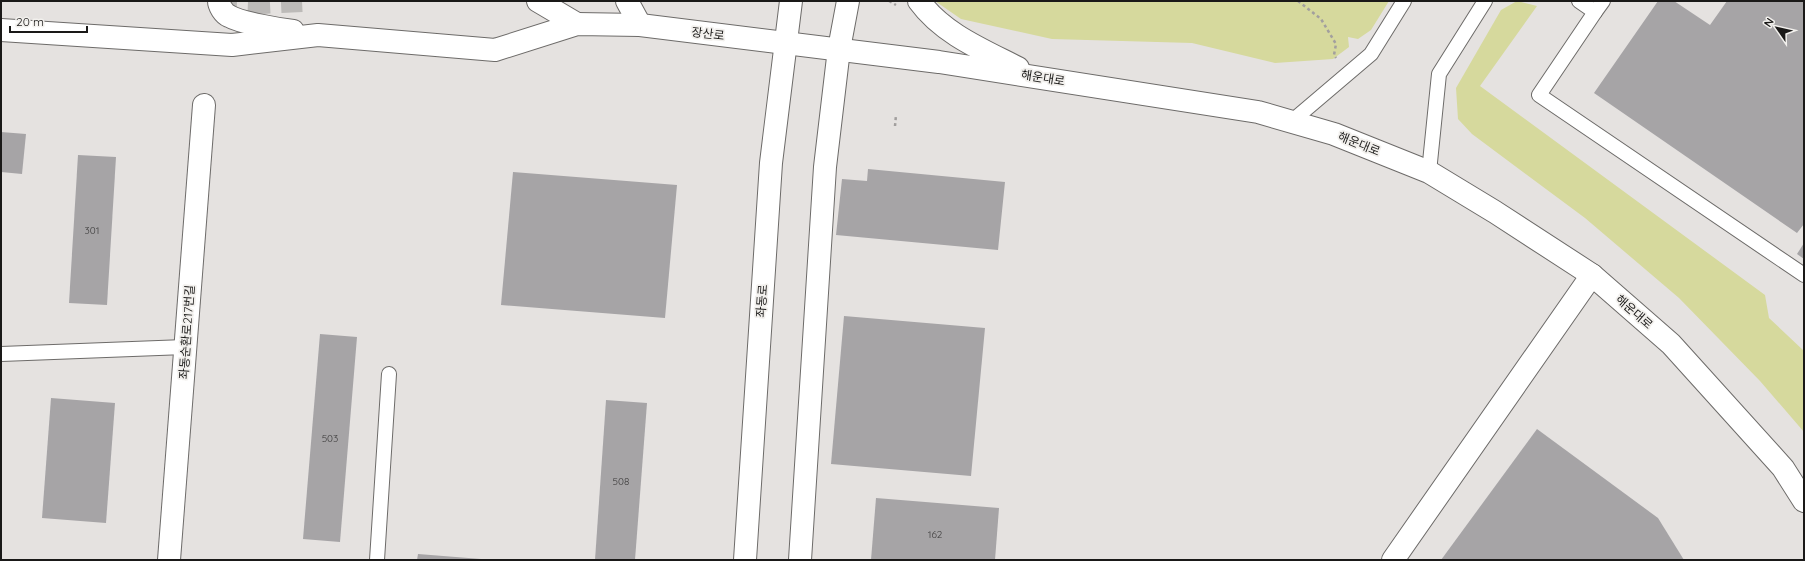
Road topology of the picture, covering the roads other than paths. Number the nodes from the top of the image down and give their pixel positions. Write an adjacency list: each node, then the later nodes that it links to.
1 (219, 1): 14 (main road)
2 (538, 1): 11 (main road)
3 (627, 1): 12 (main road)
4 (791, 1): 15 (main road)
5 (848, 1): 16 (main road)
6 (919, 1): 17 (main road)
7 (1404, 1): 19 (lane)
8 (1485, 1): 20 (lane)
9 (1579, 1): 10 (lane)
10 (1599, 6): 22 (lane)
11 (577, 24): 12 (main road, 장산로); 14 (main road)
12 (640, 25): 15 (main road, 장산로)
13 (1, 30): 14 (main road)
14 (318, 35)
15 (786, 43): 16 (main road, 장산로); 29 (main road, 좌동로)
16 (839, 49): 17 (main road, 해운대로); 30 (main road)
17 (1035, 77): 19 (main road, 해운대로)
18 (204, 105): 23 (main road, 좌동순환로217번길)
19 (1291, 122): 20 (main road, 해운대로)
20 (1429, 172): 21 (main road, 해운대로)
21 (1592, 275): 26 (main road, 해운대로); 31 (main road)
22 (1804, 275)
23 (185, 347): 24 (lane); 27 (main road, 좌동순환로217번길)
24 (1, 354)
25 (389, 374): 28 (lane)
26 (1804, 501)
27 (169, 560)
28 (377, 560)
29 (745, 560)
30 (800, 560)
31 (1393, 560)

